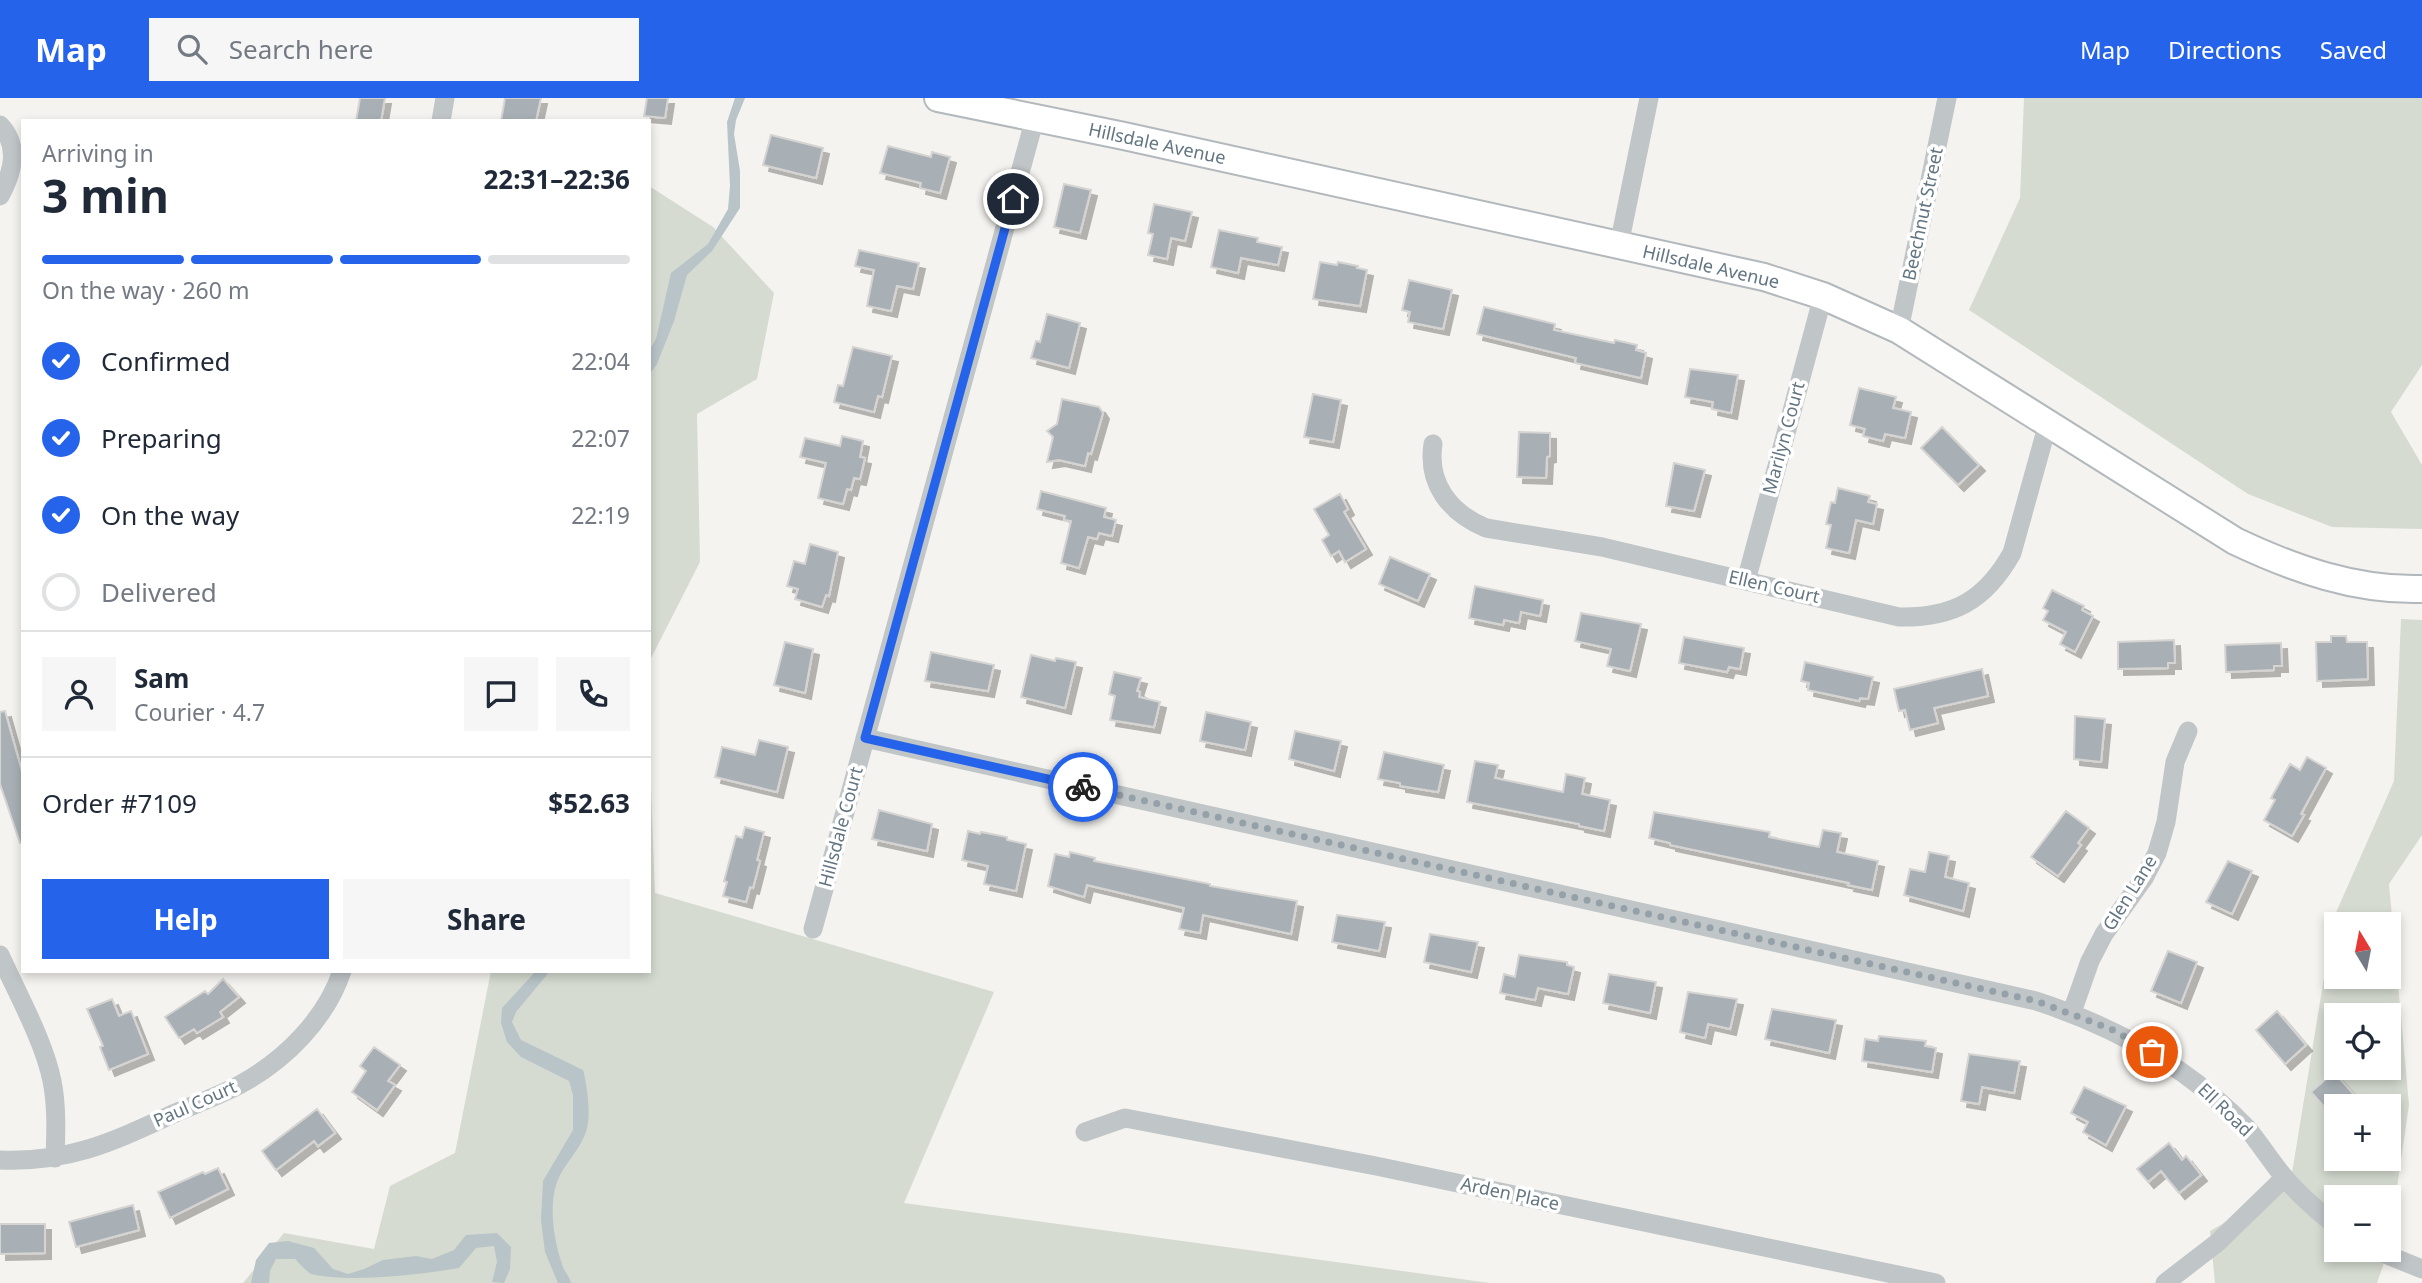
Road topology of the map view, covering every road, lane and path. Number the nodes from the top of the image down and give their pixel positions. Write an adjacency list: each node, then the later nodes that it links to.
1 (445, 98): 6 (street)
2 (938, 98): 5 (street, Hillsdale Avenue)
3 (1649, 98): 9 (street)
4 (1947, 98): 11 (street, Beechnut Street)
5 (1035, 118): 9 (street, Hillsdale Avenue); 17 (street, Hillsdale Court)
6 (441, 119)
7 (0, 125): 8 (street)
8 (0, 195)
9 (1619, 245): 10 (street, Hillsdale Avenue)
10 (1823, 296): 11 (street, Hillsdale Avenue); 14 (street, Marilyn Court)
11 (1899, 330): 12 (street, Hillsdale Avenue)
12 (2048, 423): 14 (street, Ellen Court); 15 (street, Hillsdale Avenue)
13 (1433, 444): 14 (street, Ellen Court)
14 (1746, 581)
15 (2422, 589)
16 (2188, 730): 21 (street, Glen Lane)
17 (865, 738): 18 (street, Hillsdale Court); 21 (street, Ell Road)
18 (813, 929)
19 (0, 955): 23 (street)
20 (341, 973): 23 (street, Paul Court)
21 (2072, 1012): 25 (street, Ell Road)
22 (1085, 1132): 29 (street, Arden Place)
23 (55, 1157): 24 (street, Paul Court)
24 (0, 1160)
25 (2284, 1178): 26 (street, Ell Road); 30 (street)
26 (2324, 1216)
27 (2401, 1261): 28 (street)
28 (2422, 1269)
29 (1936, 1283)
30 (2165, 1283)

